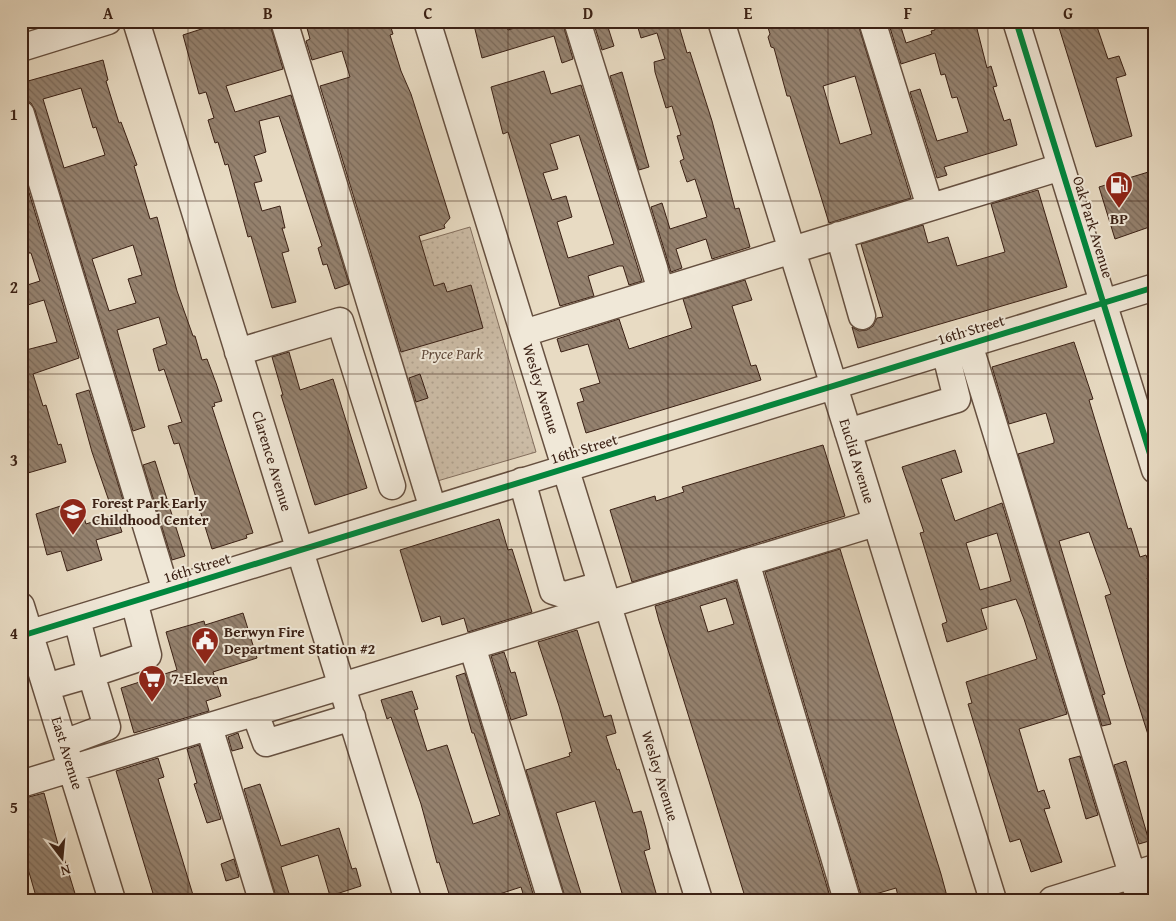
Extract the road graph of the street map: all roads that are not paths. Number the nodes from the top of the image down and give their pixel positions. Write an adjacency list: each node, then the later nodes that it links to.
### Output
1 (108, 21): 9 (street)
2 (136, 21): 23 (street, Clarence Avenue)
3 (284, 21): 18 (street)
4 (427, 21): 21 (street, Wesley Avenue)
5 (577, 21): 16 (street)
6 (721, 21): 14 (street, Euclid Avenue)
7 (872, 21): 12 (street)
8 (1016, 21): 11 (street, Oak Park Avenue)
9 (21, 48)
10 (21, 114): 34 (street)
11 (1061, 167): 12 (street); 17 (street, Oak Park Avenue)
12 (930, 207): 13 (street)
13 (839, 235): 14 (street); 19 (street)
14 (792, 250): 16 (street); 24 (street, Euclid Avenue)
15 (1155, 287): 17 (street, 16th Street)
16 (661, 290): 21 (street)
17 (1103, 303): 22 (street, 16th Street); 27 (street, Oak Park Avenue)
18 (372, 310): 20 (street); 30 (street)
19 (862, 316)
20 (340, 321): 23 (street); 29 (street)
21 (524, 333): 26 (street, Wesley Avenue)
22 (957, 348): 24 (street, 16th Street); 25 (street); 50 (street)
23 (238, 352): 32 (street, Clarence Avenue)
24 (834, 386): 25 (street, Euclid Avenue); 26 (street, 16th Street)
25 (848, 432): 31 (street, Euclid Avenue)
26 (565, 468): 28 (street, 16th Street); 35 (street, Wesley Avenue)
27 (1155, 470)
28 (522, 481): 30 (street, 16th Street); 35 (street)
29 (392, 486)
30 (433, 509): 32 (street, 16th Street)
31 (875, 523): 33 (street); 57 (street, Euclid Avenue)
32 (300, 550): 34 (street, 16th Street); 42 (street, Clarence Avenue)
33 (746, 562): 35 (street); 56 (street)
34 (166, 591): 36 (street, 16th Street)
35 (604, 595): 40 (street); 55 (street, Wesley Avenue)
36 (134, 601): 38 (street, 16th Street); 41 (street)
37 (21, 606): 39 (street, East Avenue)
38 (76, 619): 39 (street, 16th Street); 41 (street)
39 (26, 634): 43 (street, East Avenue)
40 (472, 646): 42 (street); 54 (street)
41 (91, 674): 43 (street); 47 (street)
42 (342, 686): 44 (street); 45 (street, Clarence Avenue)
43 (46, 687): 47 (street, East Avenue)
44 (255, 713): 45 (street); 46 (street)
45 (352, 717): 53 (street, Clarence Avenue)
46 (209, 727): 48 (street); 52 (street)
47 (64, 743): 48 (street, East Avenue)
48 (72, 769): 49 (street); 51 (street, East Avenue)
49 (21, 784)
50 (1143, 872): 58 (street); 59 (street)
51 (112, 900)
52 (262, 900)
53 (408, 900)
54 (551, 900)
55 (699, 900)
56 (847, 900)
57 (993, 900)
58 (1052, 900)
59 (1140, 900)

